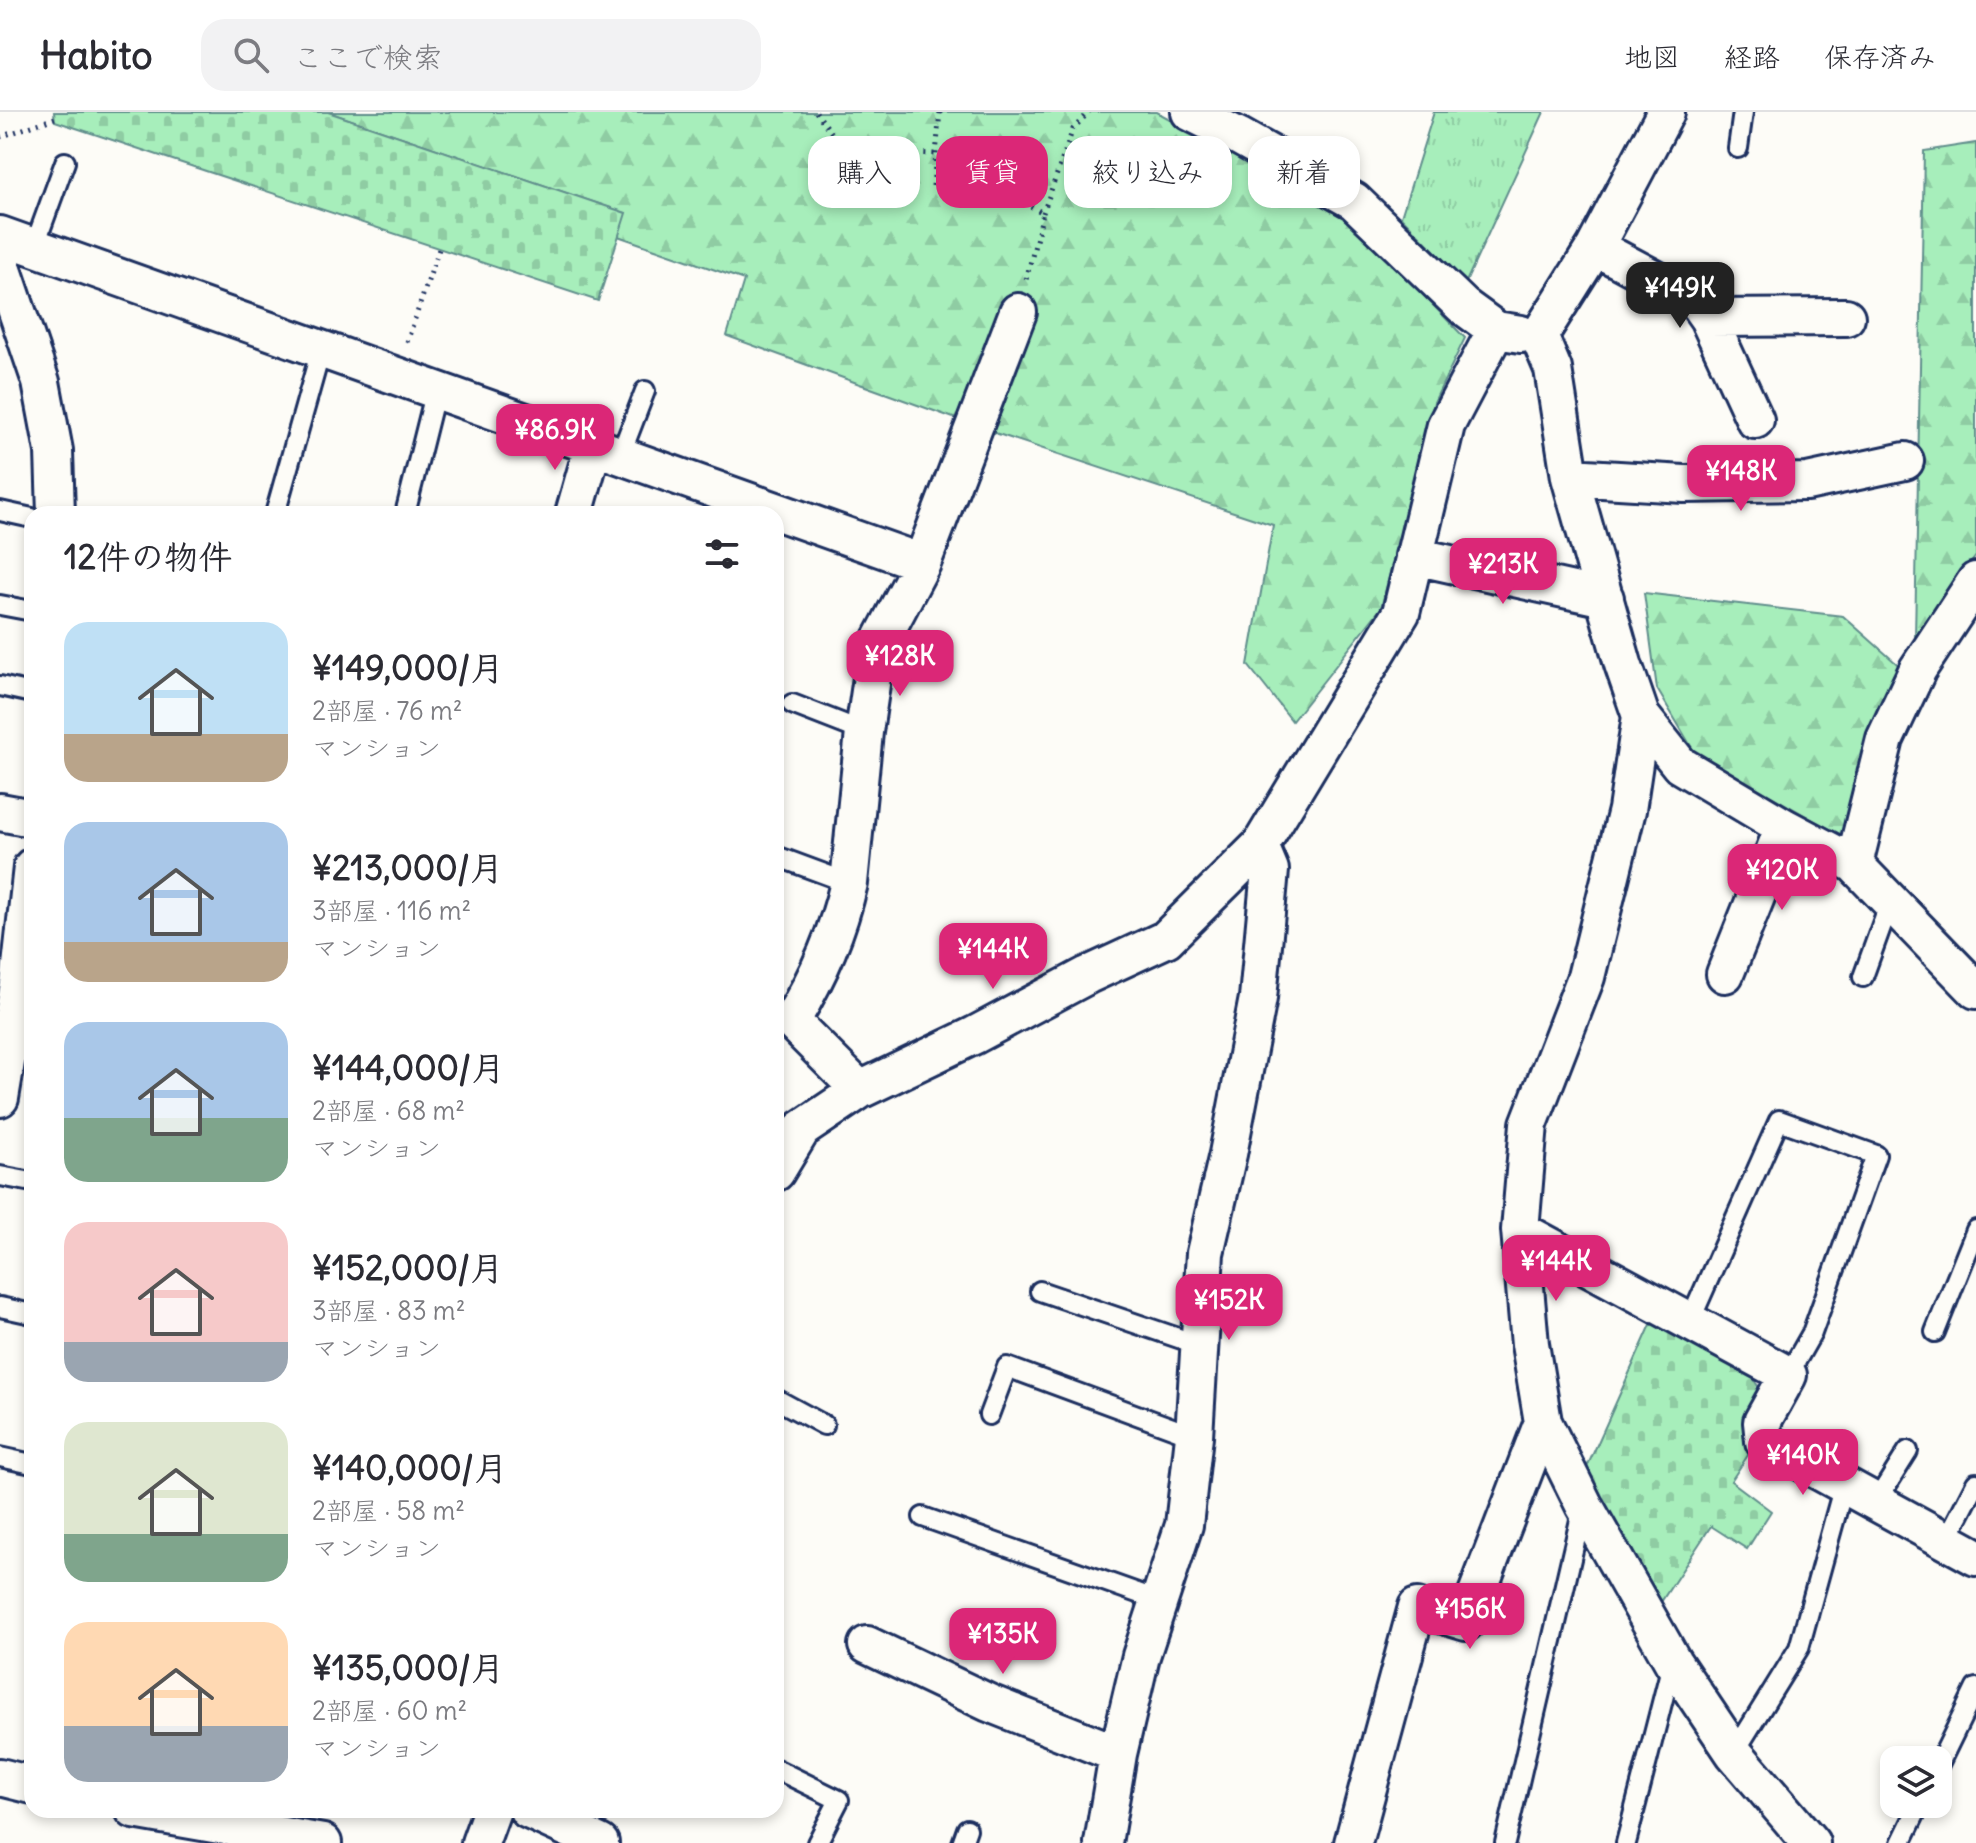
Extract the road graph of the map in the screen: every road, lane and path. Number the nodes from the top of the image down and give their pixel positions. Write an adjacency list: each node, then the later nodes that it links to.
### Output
1 (816, 112): 12 (path)
2 (940, 112): 9 (path)
3 (1089, 112): 16 (path)
4 (1190, 112): 8 (street)
5 (1666, 112): 19 (street)
6 (1743, 112): 11 (lane)
7 (55, 118): 10 (path)
8 (1232, 124): 25 (street)
9 (938, 136)
10 (0, 137)
11 (1738, 148)
12 (936, 154): 14 (path)
13 (65, 162): 18 (lane)
14 (933, 186)
15 (1034, 208): 16 (path)
16 (1043, 213): 22 (path)
17 (0, 235): 18 (street)
18 (34, 247): 27 (street)
19 (1595, 247): 24 (street); 26 (street)
20 (439, 249): 28 (path)
21 (0, 261): 35 (street)
22 (1018, 312): 44 (street)
23 (1846, 317): 24 (street)
24 (1708, 318): 31 (street)
25 (1496, 330): 26 (street); 43 (street)
26 (1539, 336): 34 (street)
27 (321, 350): 28 (street); 36 (lane)
28 (395, 376): 29 (street)
29 (436, 390): 32 (street); 37 (lane)
30 (645, 391): 32 (lane)
31 (1755, 420)
32 (606, 451): 38 (street); 39 (street)
33 (1905, 461): 34 (street)
34 (1570, 477): 46 (street)
35 (56, 506)
36 (277, 506)
37 (407, 506)
38 (578, 506)
39 (761, 506)
40 (0, 511): 42 (lane)
41 (784, 514): 44 (street)
42 (24, 516)
43 (1414, 556): 46 (street); 57 (street)
44 (922, 563): 53 (street)
45 (1976, 581): 59 (street)
46 (1605, 598): 52 (street)
47 (0, 605): 48 (lane)
48 (24, 610)
49 (0, 686): 50 (lane)
50 (24, 691)
51 (792, 704): 53 (lane)
52 (1641, 716): 56 (street); 72 (street)
53 (864, 732): 60 (street)
54 (0, 812): 55 (street)
55 (24, 816)
56 (1784, 827): 59 (street); 62 (street)
57 (1260, 846): 67 (street); 79 (street)
58 (784, 859): 60 (lane)
59 (1854, 864): 61 (street)
60 (849, 883): 66 (street)
61 (1890, 902): 63 (lane); 64 (street)
62 (1725, 974)
63 (1863, 977)
64 (1976, 990)
65 (24, 996): 68 (street)
66 (784, 1018): 67 (street)
67 (860, 1090): 69 (street)
68 (0, 1098)
69 (784, 1159)
70 (0, 1176): 71 (lane)
71 (24, 1180)
72 (1520, 1230): 77 (street); 83 (street)
73 (1976, 1230): 78 (lane)
74 (1040, 1291): 79 (lane)
75 (0, 1307): 76 (lane)
76 (24, 1312)
77 (1690, 1321): 80 (street); 80 (lane)
78 (1935, 1332)
79 (1199, 1345): 85 (street)
80 (1788, 1375): 90 (street)
81 (784, 1403): 84 (lane)
82 (989, 1415): 85 (lane)
83 (1543, 1422): 92 (street); 114 (street)
84 (824, 1425)
85 (1194, 1436): 95 (street)
86 (1908, 1451): 91 (lane)
87 (0, 1457): 88 (lane)
88 (24, 1462)
89 (1976, 1483): 94 (lane)
90 (1844, 1485): 91 (street); 100 (lane)
91 (1876, 1502): 94 (street)
92 (1584, 1505): 97 (street); 115 (lane)
93 (923, 1517): 95 (lane)
94 (1961, 1549)
95 (1160, 1601): 101 (street)
96 (867, 1645): 101 (street)
97 (1673, 1662): 100 (street); 116 (lane)
98 (1976, 1688): 99 (lane)
99 (1948, 1746)
100 (1734, 1753): 117 (street)
101 (1118, 1754): 113 (street)
102 (784, 1773): 112 (lane)
103 (0, 1777): 104 (street)
104 (24, 1783)
105 (178, 1818): 109 (street)
106 (489, 1818): 110 (street)
107 (545, 1818): 111 (street)
108 (1913, 1818): 118 (lane)
109 (310, 1842)
110 (480, 1843)
111 (600, 1843)
112 (817, 1843)
113 (1103, 1843)
114 (1353, 1843)
115 (1505, 1843)
116 (1626, 1843)
117 (1811, 1843)
118 (1901, 1843)

